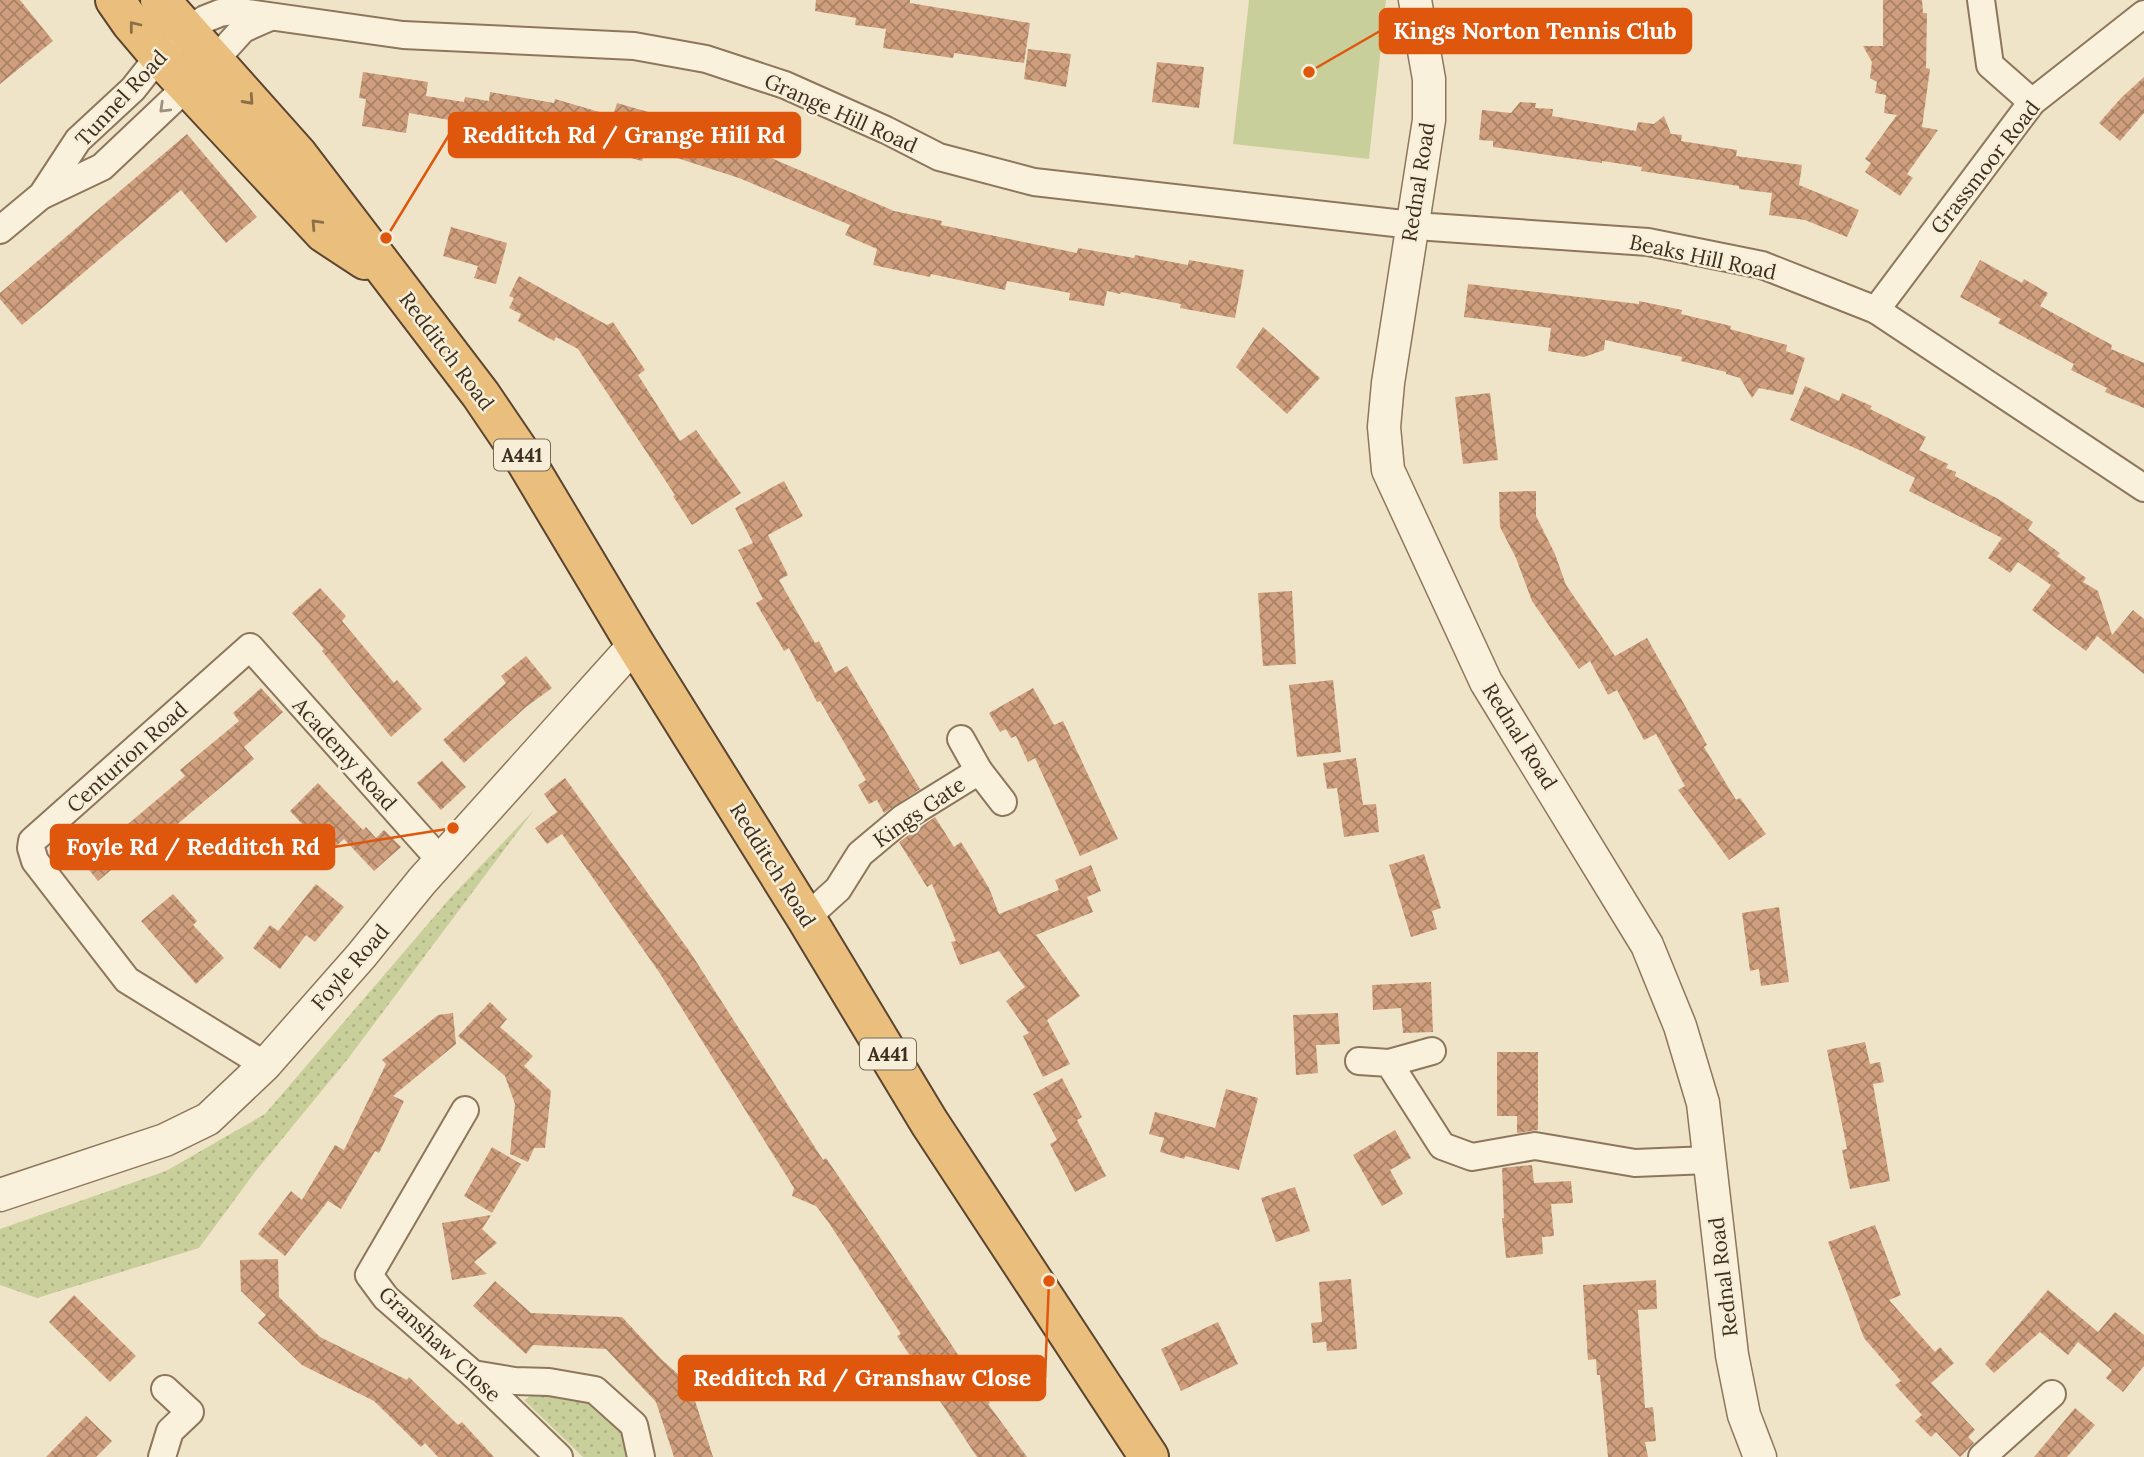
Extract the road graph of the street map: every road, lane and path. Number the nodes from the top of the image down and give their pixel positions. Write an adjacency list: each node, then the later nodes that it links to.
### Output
1 (115, 0): 8 (highway, Redditch Road / A441, one-way to 1)
2 (160, 0): 7 (highway, Redditch Road / A441)
3 (1415, 0): 13 (street, Rednal Road)
4 (1981, 0): 11 (street)
5 (2144, 14): 11 (street, Grassmoor Road)
6 (270, 17): 7 (street, Grange Hill Road); 9 (street); 13 (street, Grange Hill Road)
7 (188, 30): 8 (street, Tunnel Road); 9 (highway, Redditch Road / A441)
8 (159, 56): 10 (highway, Redditch Road / A441); 12 (street, Tunnel Road)
9 (214, 61): 10 (street); 15 (highway, Redditch Road / A441, one-way to 15)
10 (187, 87): 12 (street, one-way to 12); 15 (highway, Redditch Road / A441, one-way to 10)
11 (2032, 102): 16 (street, Grassmoor Road)
12 (42, 195): 14 (street, Tunnel Road)
13 (1411, 223): 16 (street, Beaks Hill Road); 30 (street, Rednal Road)
14 (0, 230)
15 (391, 277): 18 (highway, Redditch Road / A441)
16 (1876, 310): 17 (street, Beaks Hill Road)
17 (2144, 488)
18 (635, 644): 23 (street, Foyle Road); 24 (highway, Redditch Road / A441)
19 (250, 647): 23 (street, Academy Road); 28 (street, Centurion Road)
20 (961, 739): 21 (street, Kings Gate)
21 (979, 771): 22 (street, Kings Gate); 24 (street, Kings Gate)
22 (1003, 802)
23 (440, 861): 28 (street, Foyle Road)
24 (806, 918): 38 (highway, Redditch Road / A441)
25 (1432, 1051): 27 (street)
26 (1359, 1061): 27 (street)
27 (1390, 1063): 30 (street)
28 (265, 1065): 31 (street, Foyle Road)
29 (465, 1111): 32 (street, Granshaw Close)
30 (1709, 1160): 39 (street, Rednal Road)
31 (0, 1195)
32 (473, 1374): 36 (street, Granshaw Close); 37 (street)
33 (165, 1389): 35 (street)
34 (2052, 1394): 40 (street)
35 (162, 1457)
36 (559, 1457)
37 (641, 1457)
38 (1149, 1457)
39 (1760, 1457)
40 (1982, 1457)

